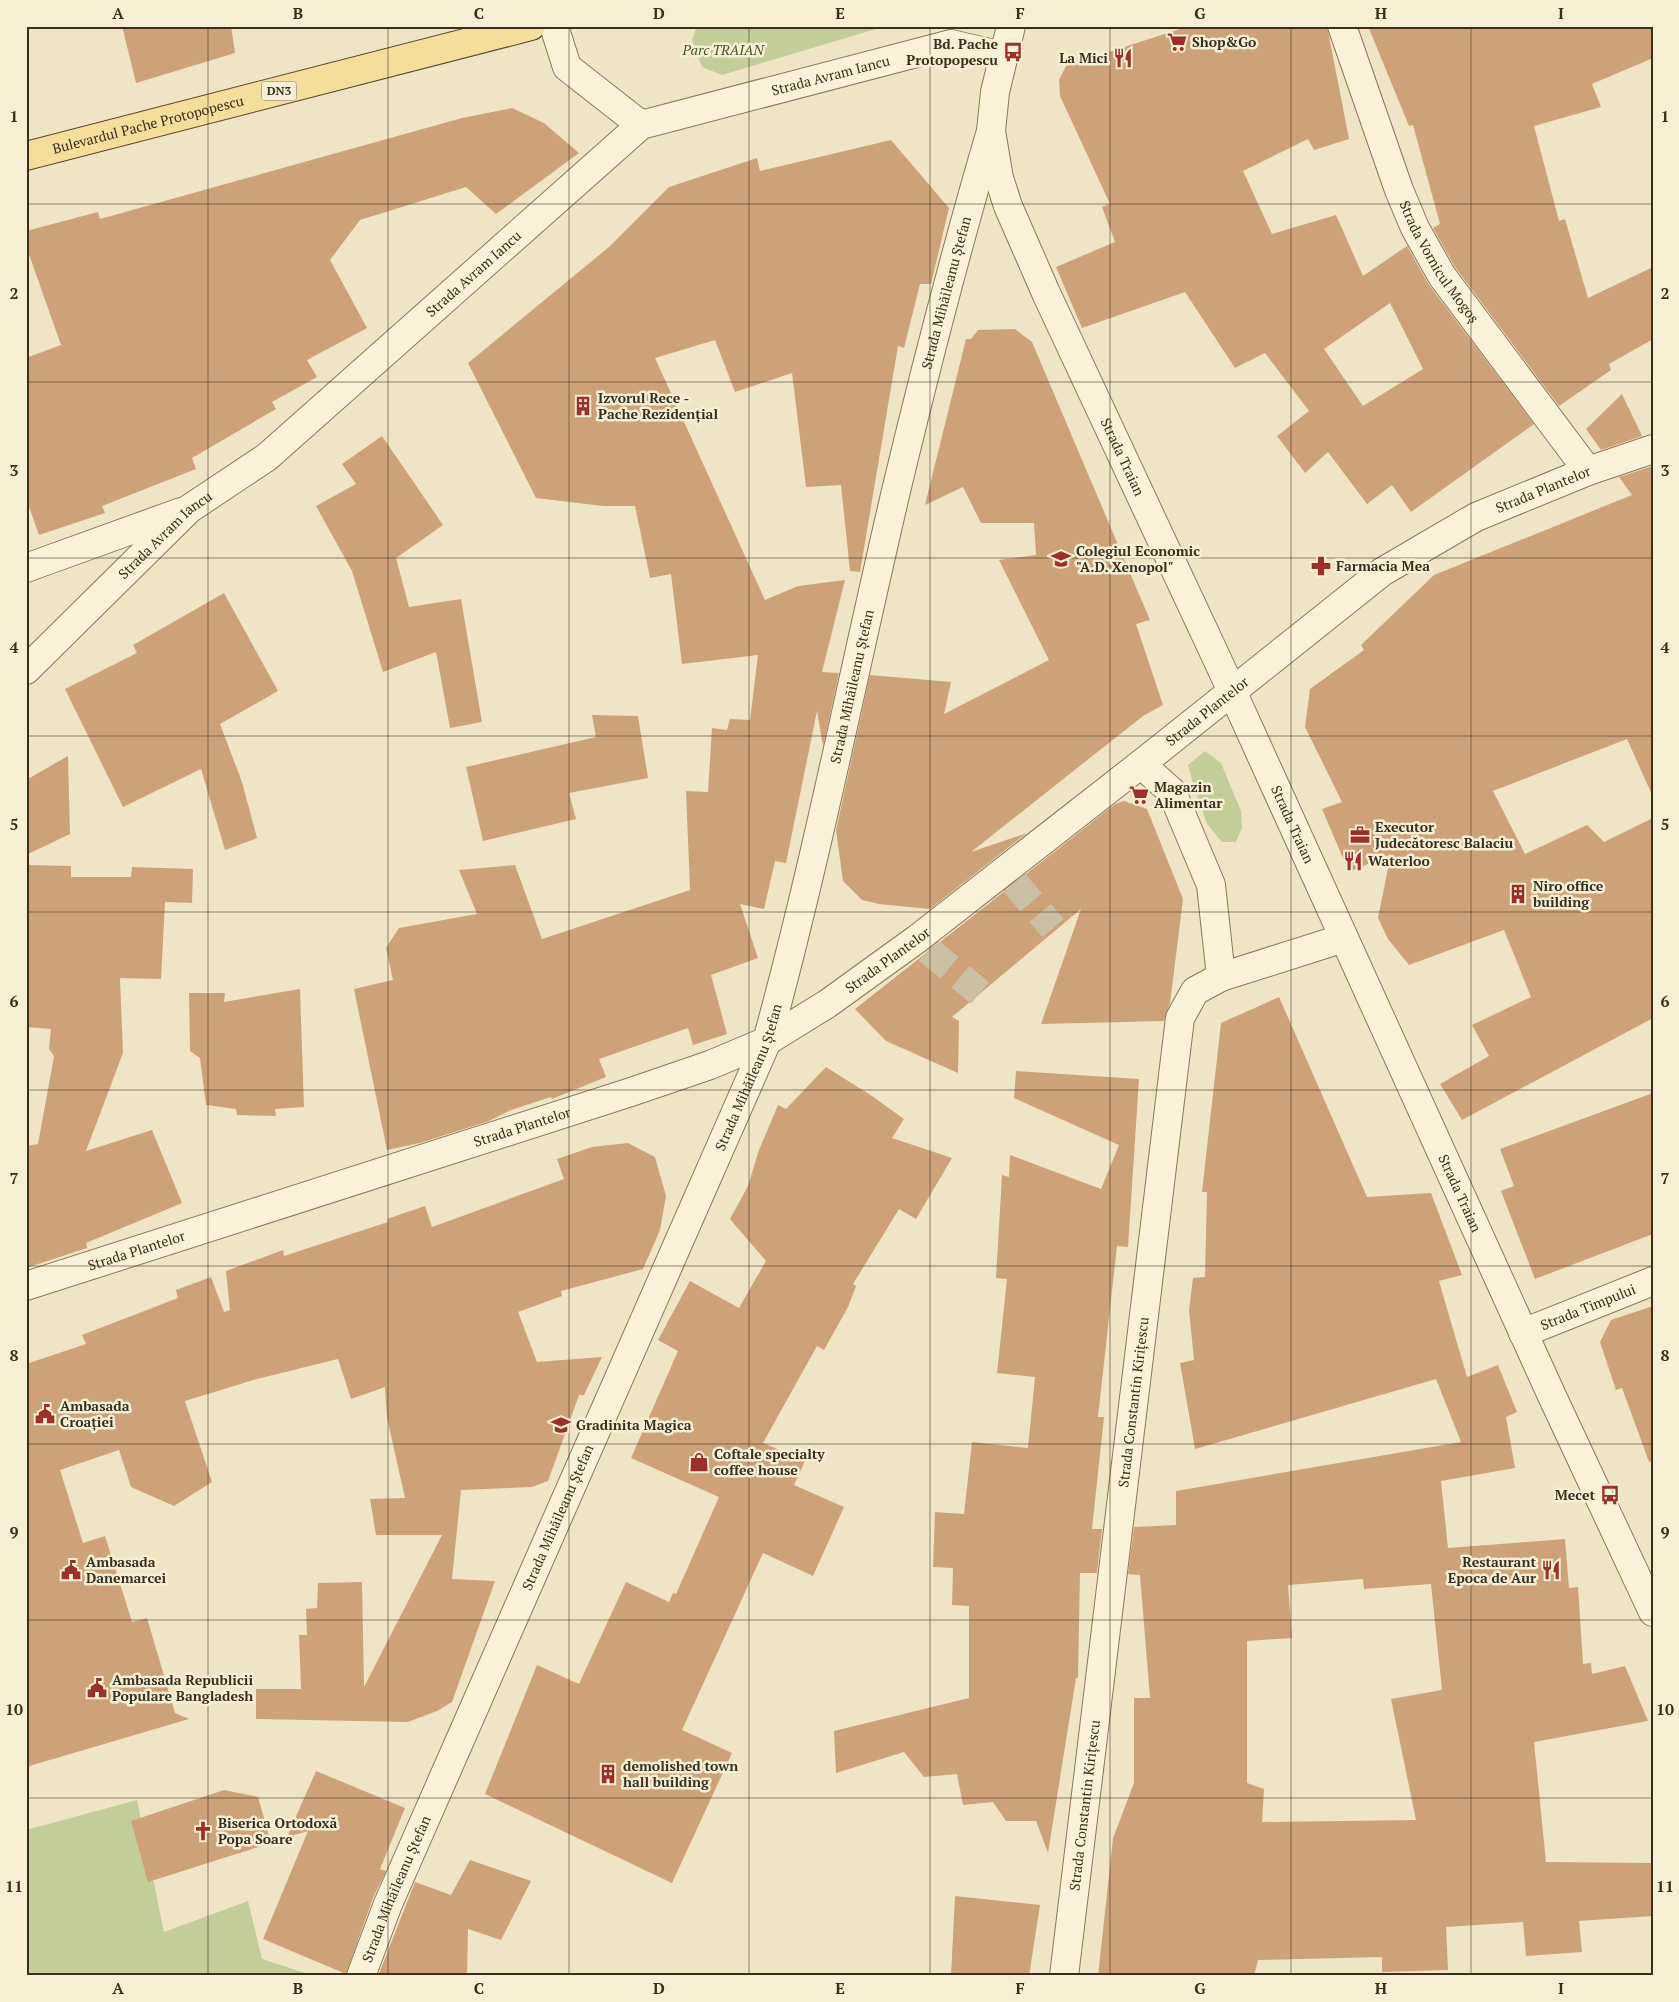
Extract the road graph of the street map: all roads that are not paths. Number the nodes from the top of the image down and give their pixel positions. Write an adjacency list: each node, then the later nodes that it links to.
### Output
1 (531, 26): 8 (main road, Bulevardul Pache Protopopescu / DN3)
2 (554, 26): 6 (street)
3 (1011, 26): 5 (street, Strada Traian)
4 (1342, 26): 10 (street, Strada Vornicul Mogoș)
5 (1003, 56): 6 (street, Strada Avram Iancu); 7 (street, Strada Traian)
6 (641, 126): 11 (street, Strada Avram Iancu)
7 (991, 131): 14 (street, Strada Traian); 18 (street, Strada Mihăileanu Ștefan)
8 (26, 156)
9 (1653, 448): 10 (street, Strada Plantelor)
10 (1588, 471): 14 (street, Strada Plantelor)
11 (189, 509): 12 (street); 13 (street, Strada Avram Iancu)
12 (26, 568)
13 (26, 670)
14 (1232, 691): 15 (street, Strada Plantelor); 16 (street, Strada Traian)
15 (1141, 764): 17 (street); 18 (street, Strada Plantelor)
16 (1344, 938): 17 (street, Strada Constantin Kirițescu); 21 (street, Strada Traian)
17 (1221, 977): 24 (street, Strada Constantin Kirițescu)
18 (767, 1041): 20 (street, Strada Plantelor); 23 (street, Strada Mihăileanu Ștefan)
19 (1653, 1281): 21 (street, Strada Timpului)
20 (26, 1286)
21 (1523, 1333): 22 (street, Strada Traian)
22 (1653, 1612)
23 (361, 1976)
24 (1064, 1976)

